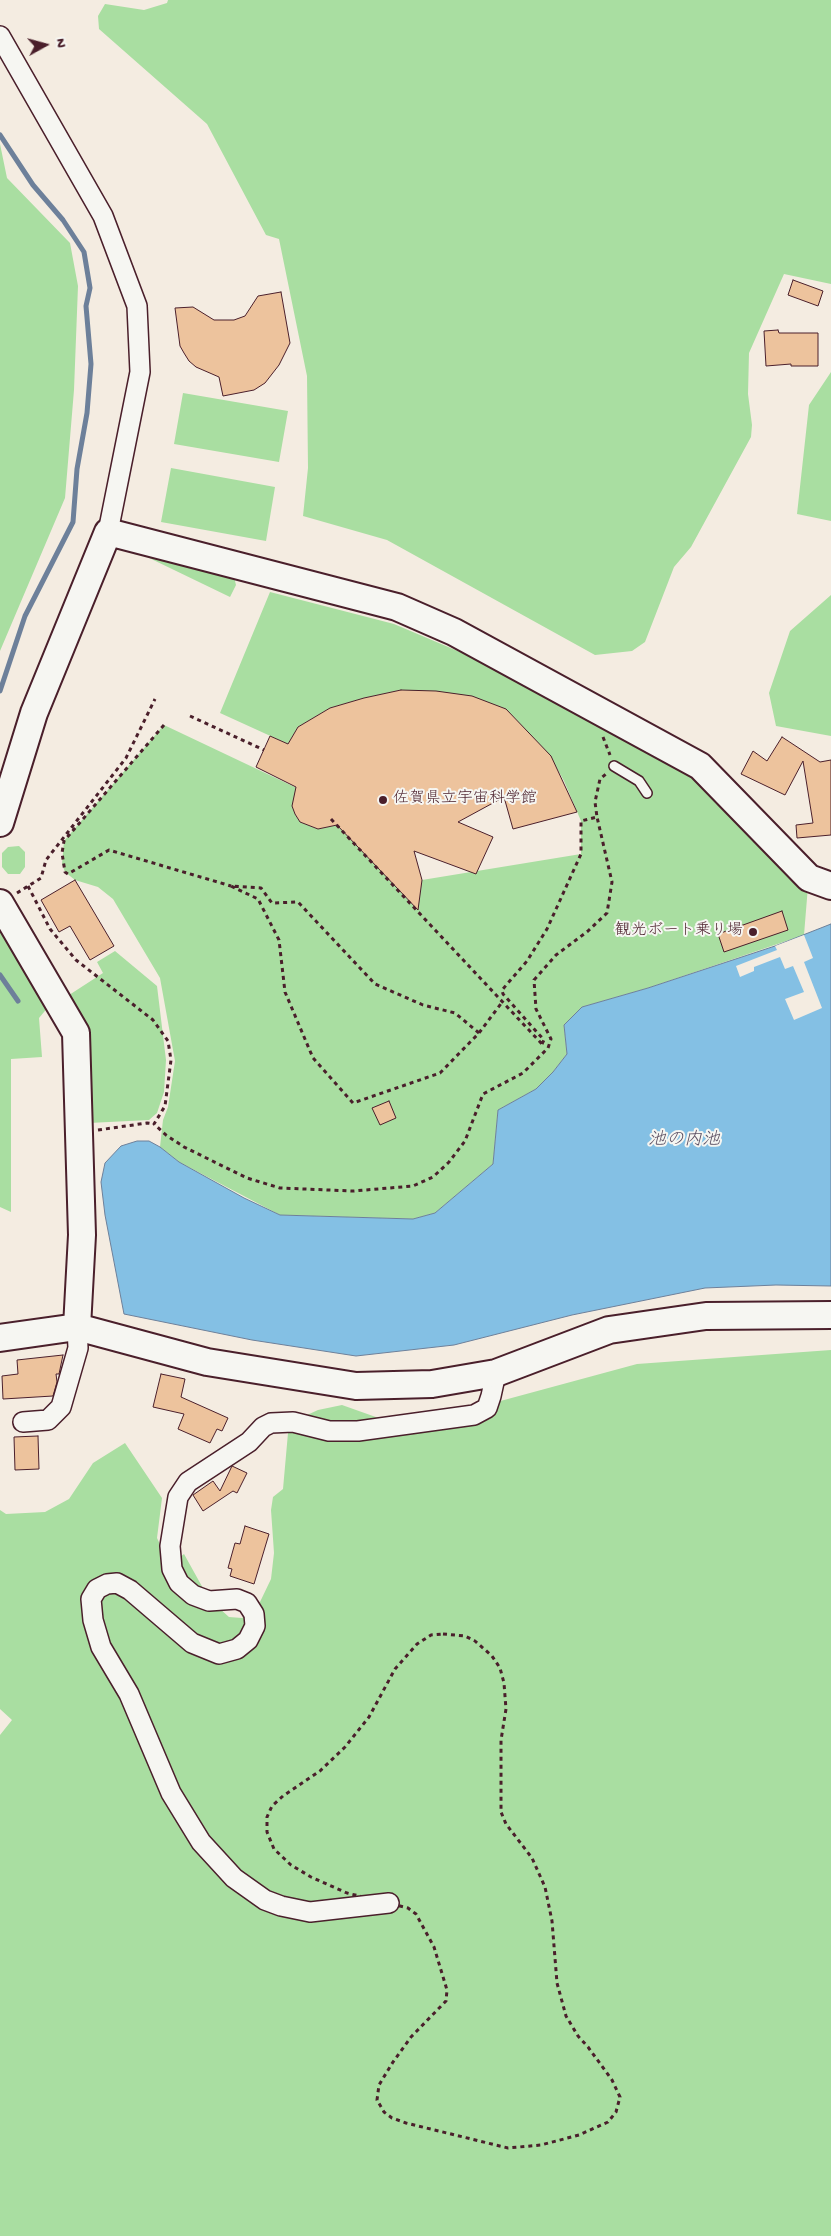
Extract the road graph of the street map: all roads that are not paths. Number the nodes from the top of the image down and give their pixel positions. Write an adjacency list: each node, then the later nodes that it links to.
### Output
1 (0, 36): 2 (street)
2 (108, 532): 5 (street); 6 (street)
3 (614, 766): 4 (lane)
4 (647, 793)
5 (0, 823)
6 (831, 886)
7 (7, 898): 9 (street)
8 (831, 1315): 11 (street)
9 (77, 1327): 10 (street); 11 (street); 12 (street)
10 (0, 1338)
11 (496, 1372): 13 (street)
12 (23, 1422)
13 (389, 1903)

